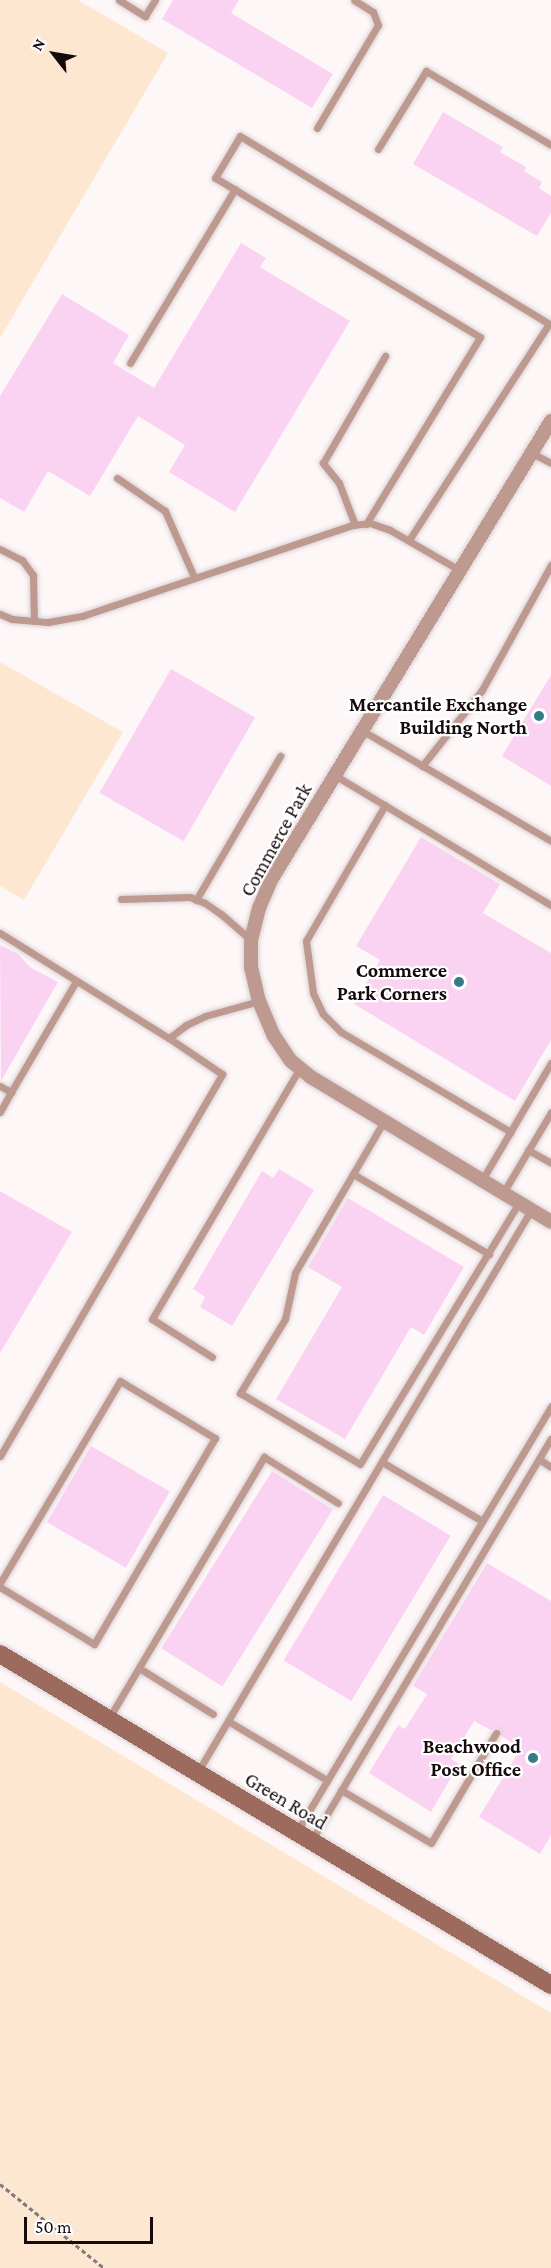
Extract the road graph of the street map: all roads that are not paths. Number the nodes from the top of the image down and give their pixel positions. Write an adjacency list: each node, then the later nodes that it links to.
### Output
1 (118, 0): 2 (lane)
2 (155, 0)
3 (354, 0): 4 (lane)
4 (317, 128)
5 (551, 145): 6 (lane)
6 (378, 149)
7 (235, 189): 8 (lane); 10 (lane); 15 (lane)
8 (550, 325): 17 (lane)
9 (386, 356): 16 (lane)
10 (130, 363)
11 (551, 421): 12 (street, Commerce Park)
12 (532, 453): 13 (lane); 20 (street, Commerce Park)
13 (551, 463)
14 (117, 478): 21 (lane)
15 (366, 524): 16 (lane); 17 (lane)
16 (355, 525): 21 (lane)
17 (409, 540): 20 (lane)
18 (0, 549): 23 (lane)
19 (551, 565): 26 (lane)
20 (461, 571): 24 (street, Commerce Park)
21 (194, 577): 23 (lane)
22 (0, 614): 23 (lane)
23 (34, 621)
24 (363, 732): 26 (lane); 27 (street, Commerce Park)
25 (280, 756): 31 (lane)
26 (422, 766): 29 (lane)
27 (336, 776): 28 (lane); 34 (street, Commerce Park)
28 (385, 806): 32 (lane); 45 (lane)
29 (551, 841)
30 (121, 899): 31 (lane)
31 (196, 900): 34 (lane)
32 (551, 905)
33 (0, 933): 35 (lane)
34 (251, 940): 36 (street, Commerce Park)
35 (76, 981): 37 (lane); 41 (lane)
36 (259, 1001): 37 (lane); 39 (street, Commerce Park)
37 (169, 1038): 57 (lane)
38 (551, 1063): 45 (lane)
39 (300, 1068): 44 (street, Commerce Park); 54 (lane)
40 (0, 1086): 41 (lane)
41 (11, 1092): 42 (lane)
42 (0, 1112)
43 (551, 1112): 46 (lane)
44 (384, 1121): 48 (lane); 49 (street, Commerce Park)
45 (511, 1132): 49 (lane)
46 (528, 1150): 47 (lane); 50 (lane)
47 (551, 1164)
48 (353, 1174): 53 (lane); 53 (lane)
49 (482, 1180): 50 (street, Commerce Park)
50 (502, 1193): 51 (street, Commerce Park)
51 (525, 1206): 52 (street, Commerce Park); 53 (lane); 59 (lane)
52 (551, 1222)
53 (489, 1254)
54 (213, 1357)
55 (551, 1406): 62 (lane)
56 (551, 1439): 58 (lane)
57 (0, 1456)
58 (539, 1459): 60 (lane); 72 (lane)
59 (382, 1462): 62 (lane); 68 (lane)
60 (551, 1467)
61 (338, 1503): 65 (lane)
62 (482, 1521): 71 (lane)
63 (0, 1585): 63 (lane)
64 (0, 1654): 67 (main road, Green Road)
65 (139, 1668): 66 (lane); 67 (lane)
66 (213, 1714)
67 (108, 1720): 70 (main road, Green Road)
68 (228, 1721): 70 (lane); 71 (lane)
69 (496, 1733): 72 (lane)
70 (197, 1774): 73 (main road, Green Road)
71 (327, 1780): 73 (lane)
72 (341, 1790): 73 (lane)
73 (303, 1837): 74 (main road, Green Road)
74 (551, 1985)

